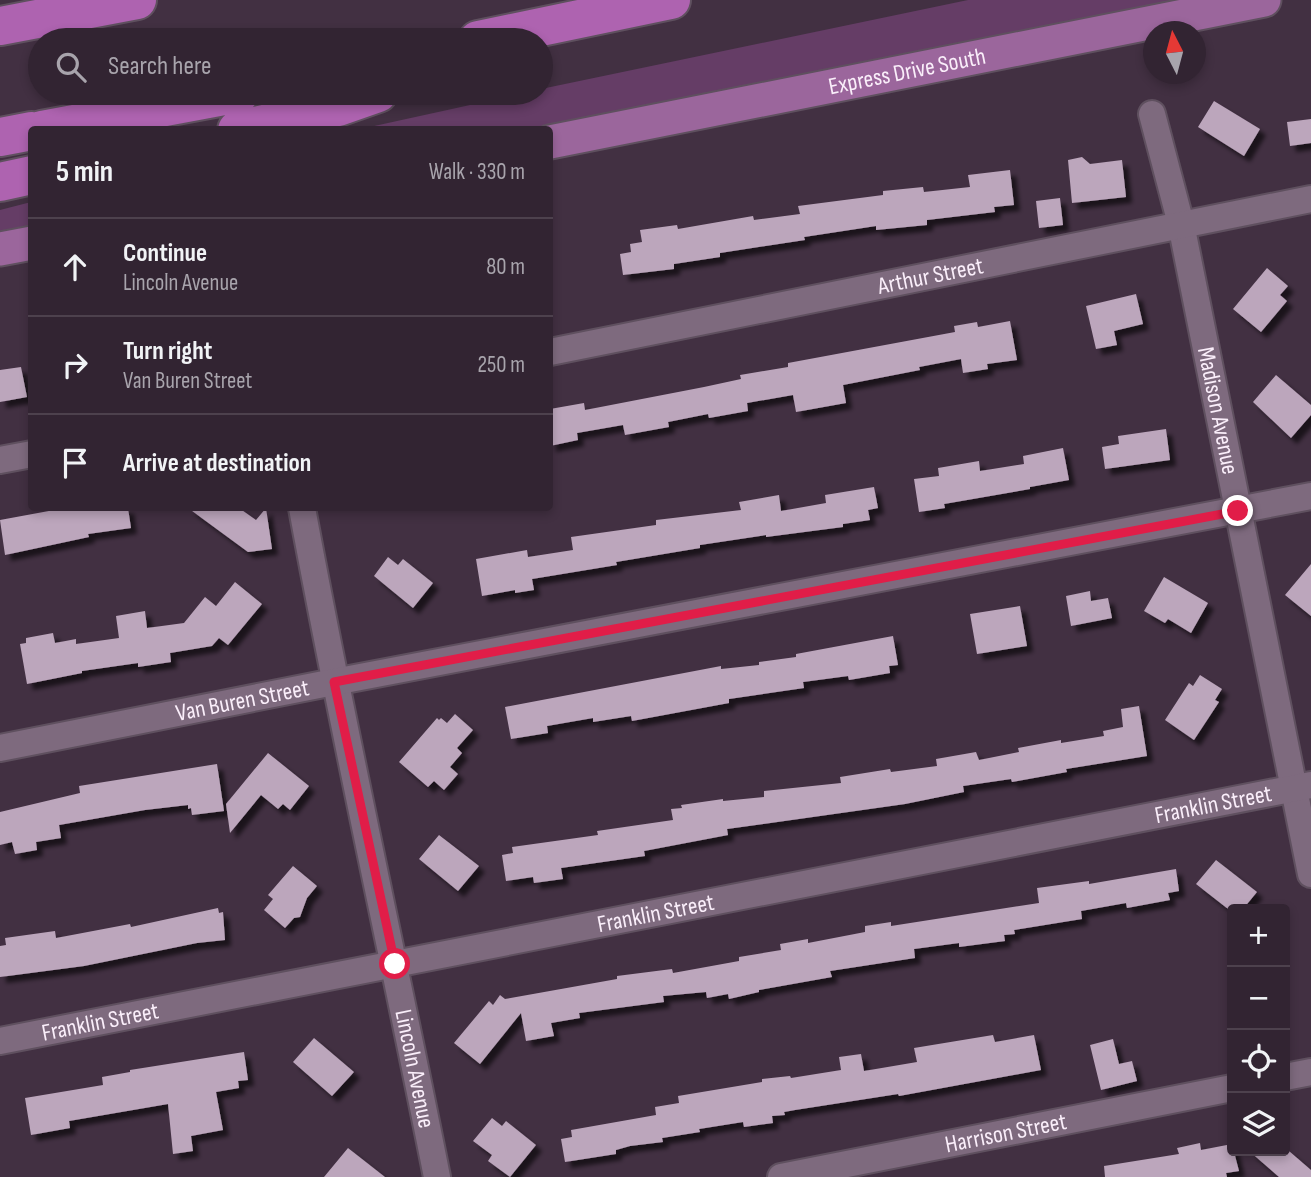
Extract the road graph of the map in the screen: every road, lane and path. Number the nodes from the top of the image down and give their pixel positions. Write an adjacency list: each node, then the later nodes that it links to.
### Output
1 (137, 0): 5 (highway)
2 (671, 0): 4 (highway)
3 (1264, 0): 15 (main road, Express Drive South)
4 (586, 16): 6 (highway); 7 (highway)
5 (0, 26)
6 (532, 28)
7 (553, 28)
8 (176, 105): 11 (highway)
9 (344, 105): 12 (highway)
10 (1152, 114): 19 (street, Madison Avenue)
11 (63, 126)
12 (255, 126)
13 (28, 132): 14 (highway)
14 (0, 137)
15 (553, 141)
16 (28, 176): 17 (highway)
17 (0, 181)
18 (1311, 199): 19 (street, Arthur Street)
19 (1181, 224): 22 (street, Arthur Street); 27 (street, Madison Avenue)
20 (28, 244): 21 (main road)
21 (0, 249)
22 (553, 351)
23 (28, 455): 24 (street)
24 (0, 460)
25 (1311, 496): 27 (street, Van Buren Street)
26 (303, 511): 28 (street, Lincoln Avenue)
27 (1238, 511): 28 (street, Van Buren Street); 30 (street, Madison Avenue)
28 (334, 682): 29 (street, Van Buren Street); 32 (street, Lincoln Avenue)
29 (0, 748)
30 (1302, 786): 31 (street, Madison Avenue); 32 (street, Franklin Street)
31 (1311, 874)
32 (395, 964): 33 (street, Franklin Street); 37 (street, Lincoln Avenue)
33 (0, 1041)
34 (1311, 1072): 35 (street)
35 (1290, 1076)
36 (1227, 1089): 38 (street, Harrison Street)
37 (436, 1177)
38 (781, 1177)

